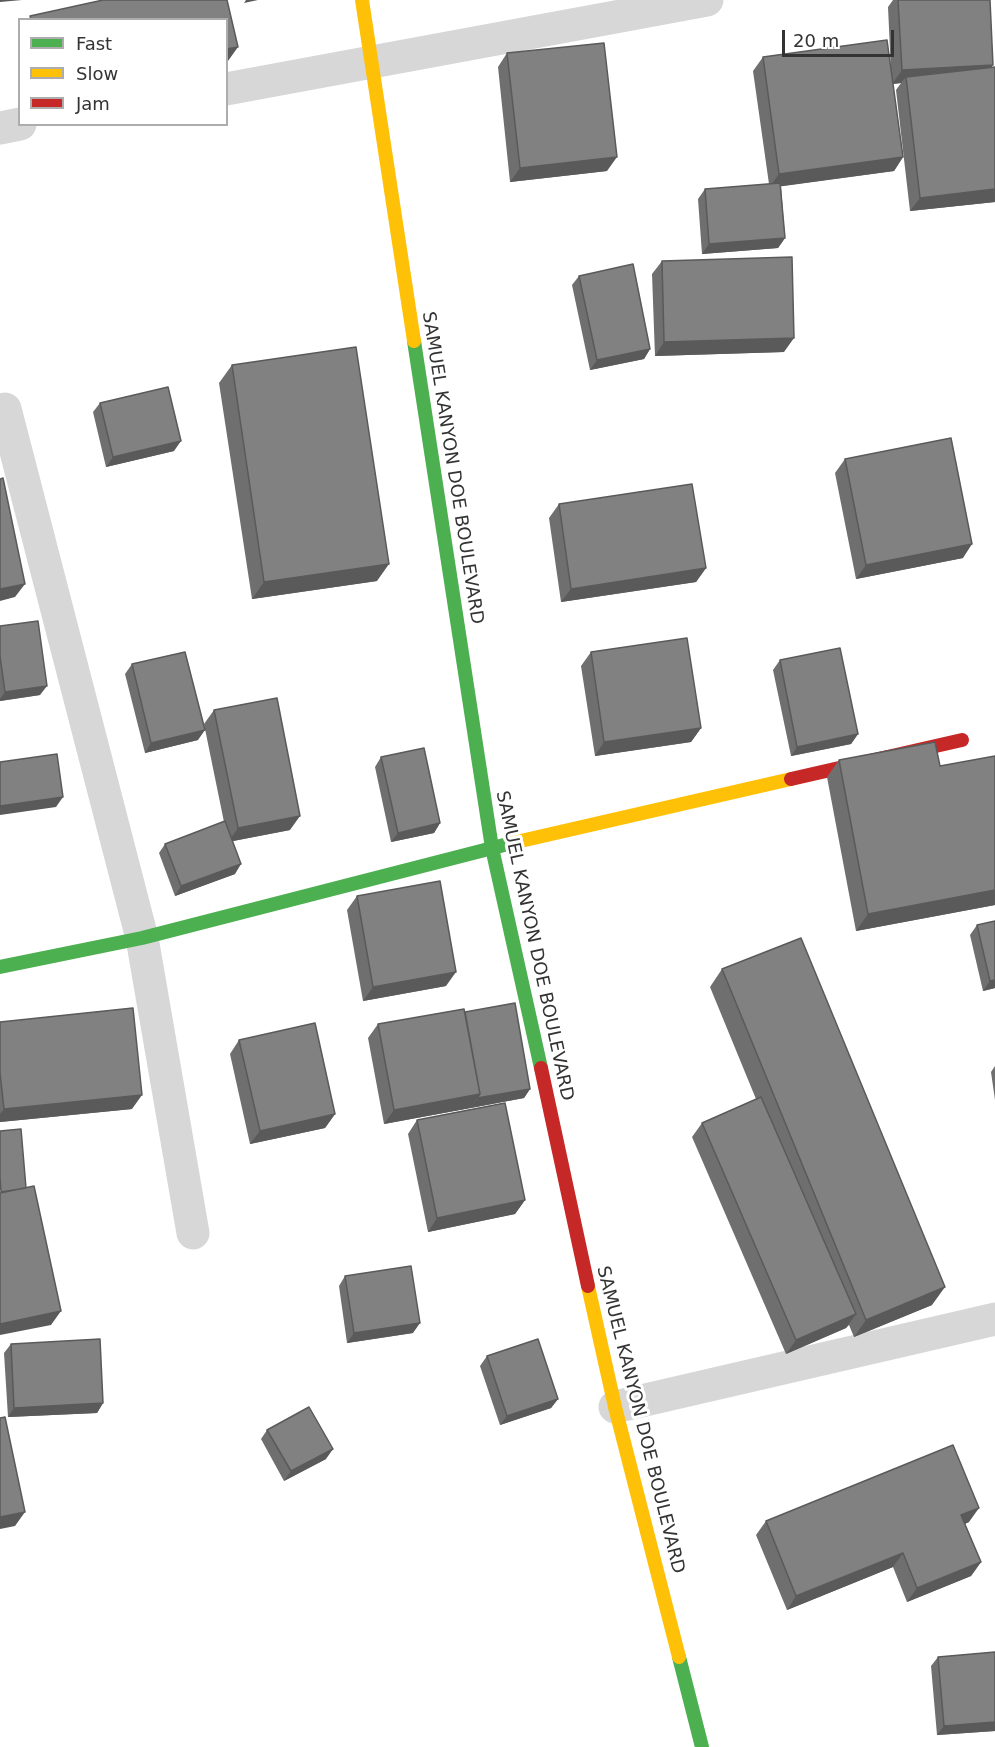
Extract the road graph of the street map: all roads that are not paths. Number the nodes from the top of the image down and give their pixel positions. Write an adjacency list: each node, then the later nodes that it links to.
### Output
1 (362, 0): 3 (street, SAMUEL KANYON DOE BOULEVARD)
2 (707, 0): 3 (street)
3 (372, 64): 4 (street); 9 (street, SAMUEL KANYON DOE BOULEVARD)
4 (228, 89)
5 (18, 124): 6 (street)
6 (0, 128)
7 (5, 409): 10 (street)
8 (962, 740): 9 (street)
9 (492, 848): 10 (street); 14 (street, SAMUEL KANYON DOE BOULEVARD)
10 (142, 938): 11 (street); 12 (street)
11 (0, 967)
12 (193, 1233)
13 (995, 1319): 14 (street)
14 (615, 1407): 15 (street, SAMUEL KANYON DOE BOULEVARD)
15 (702, 1747)

